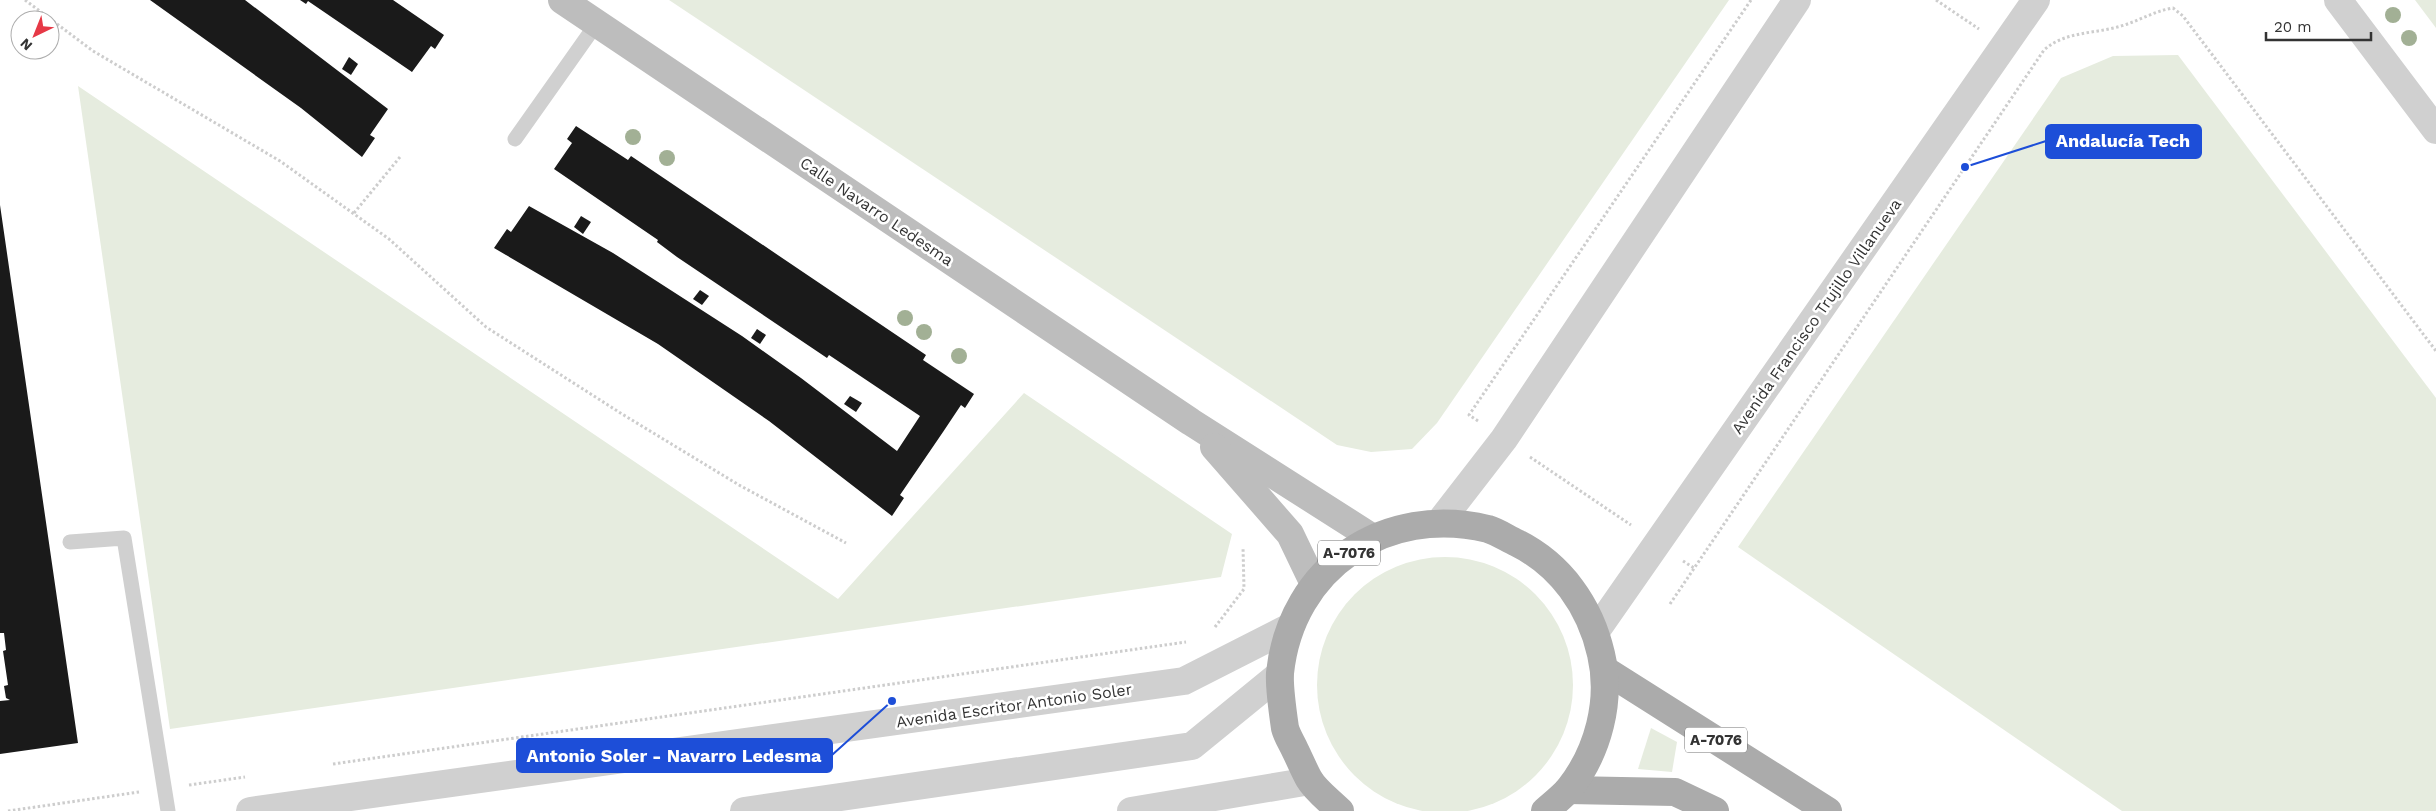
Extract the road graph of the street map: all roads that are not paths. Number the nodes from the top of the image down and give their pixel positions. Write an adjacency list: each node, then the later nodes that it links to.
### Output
1 (562, 0): 5 (main road, Calle Navarro Ledesma / A-7076)
2 (1797, 0): 9 (street)
3 (2036, 0): 14 (street, Avenida Francisco Trujillo Villanueva)
4 (2338, 0): 6 (street)
5 (597, 23): 7 (lane); 8 (main road, Calle Navarro Ledesma / A-7076)
6 (2436, 130)
7 (515, 139)
8 (1191, 422): 10 (main road, Calle Navarro Ledesma / A-7076); 12 (main road, Calle Navarro Ledesma / A-7076)
9 (1439, 523): 10 (main road, A-7076); 14 (main road, A-7076)
10 (1373, 538): 12 (main road, A-7076)
11 (70, 542): 19 (lane)
12 (1314, 584): 13 (main road, A-7076)
13 (1290, 627): 16 (main road, A-7076); 20 (street, Avenida Escritor Antonio Soler)
14 (1596, 632): 15 (main road, A-7076)
15 (1605, 670): 18 (main road, A-7076); 26 (main road, A-7076)
16 (1280, 674): 17 (main road, A-7076); 21 (street)
17 (1310, 781): 22 (street); 23 (main road, A-7076)
18 (1568, 790): 24 (main road, A-7076); 25 (main road)
19 (168, 811)
20 (250, 811)
21 (744, 811)
22 (1131, 811)
23 (1340, 811)
24 (1545, 811)
25 (1715, 811)
26 (1828, 811)

